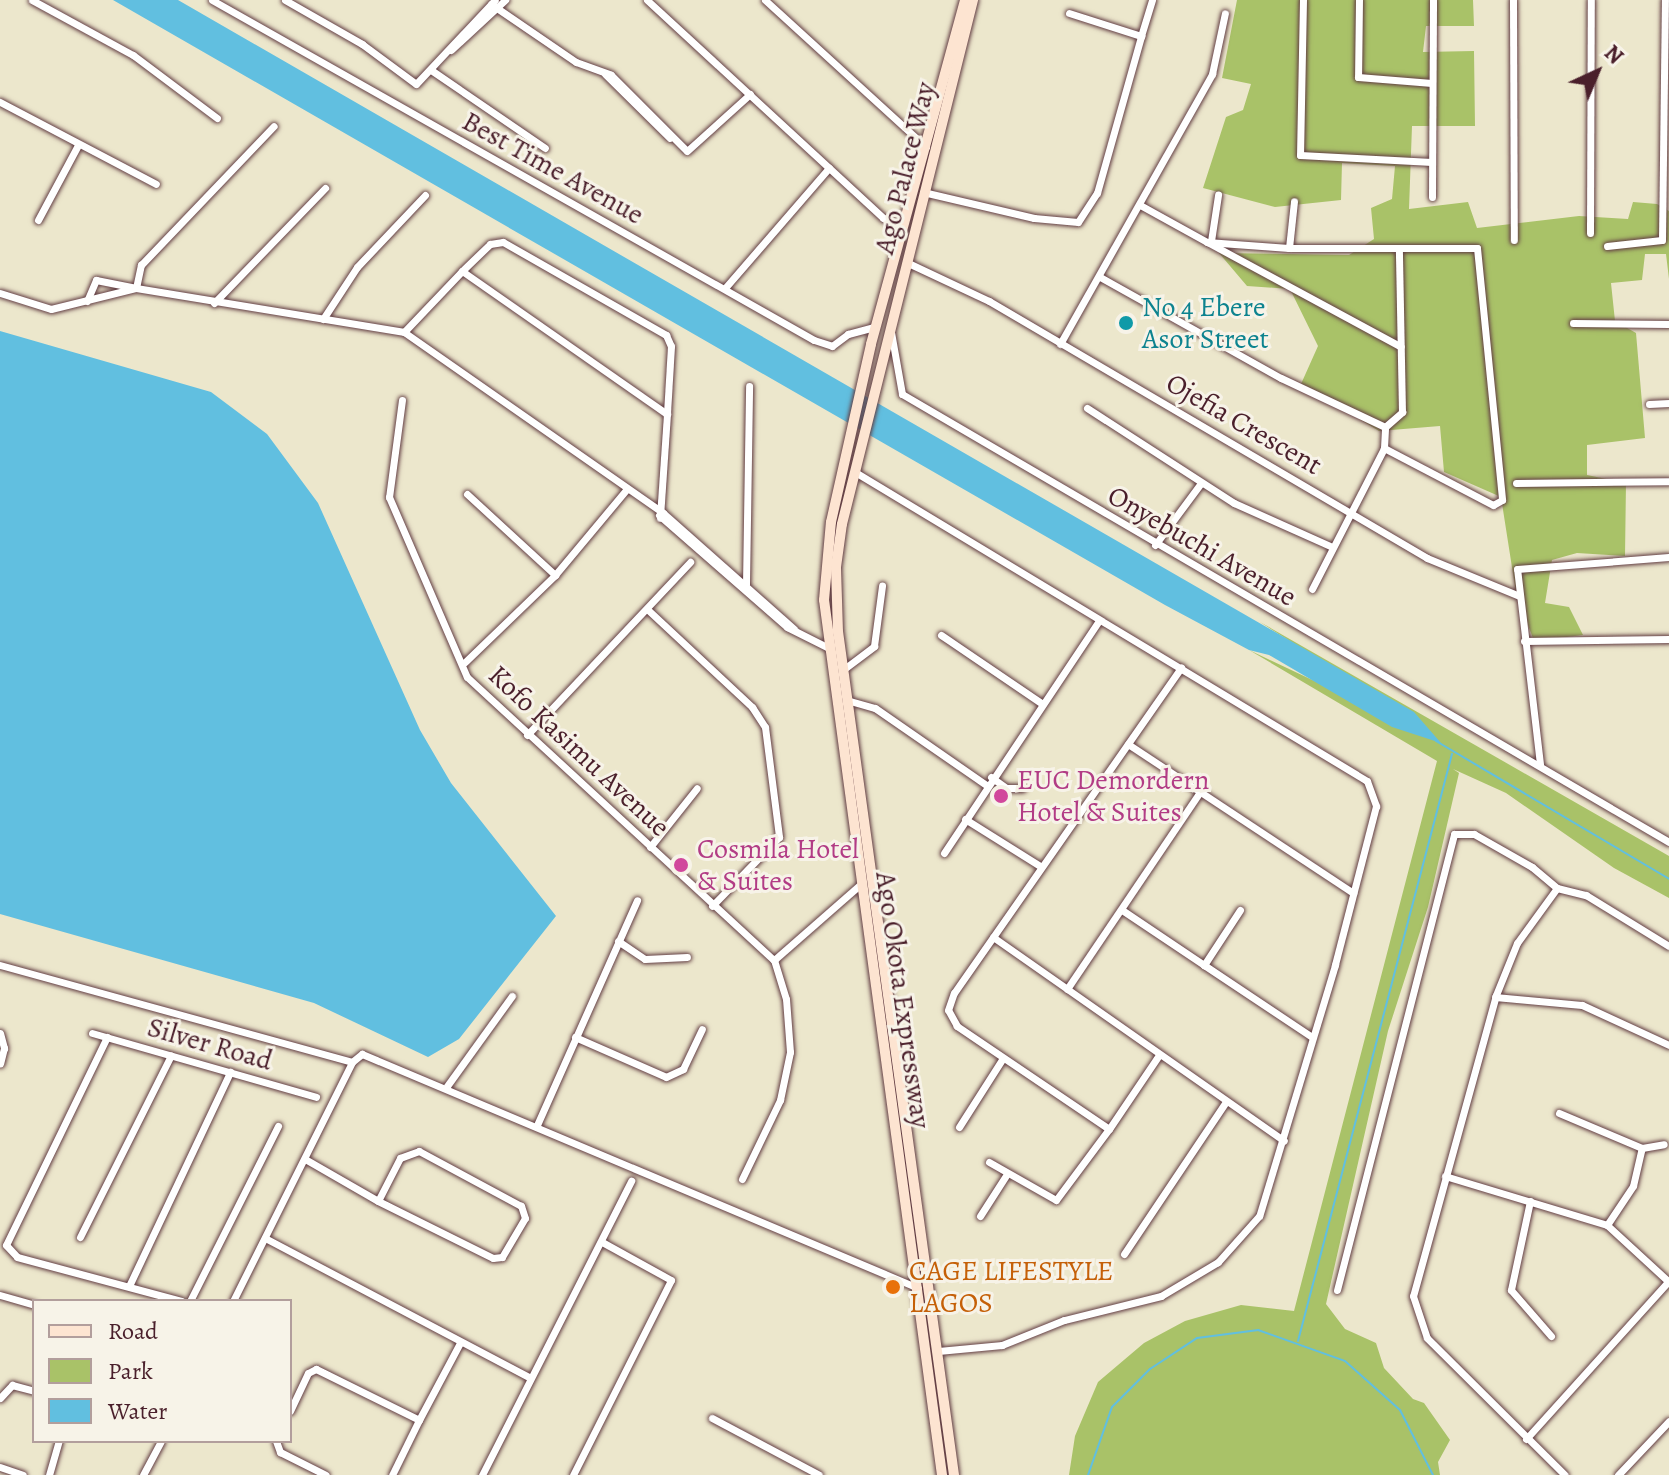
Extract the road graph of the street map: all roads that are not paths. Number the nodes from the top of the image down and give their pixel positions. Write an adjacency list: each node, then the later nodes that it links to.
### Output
1 (32, 0): 24 (street)
2 (212, 0): 53 (street, Best Time Avenue)
3 (285, 0): 20 (street)
4 (505, 0): 16 (street)
5 (647, 0): 22 (street)
6 (765, 0): 27 (street)
7 (965, 0): 27 (main road, Ago Palace Way)
8 (973, 0): 34 (main road, Ago Palace Way)
9 (1152, 0): 19 (street)
10 (1303, 0): 30 (street)
11 (1359, 0): 21 (street)
12 (1433, 0): 21 (street)
13 (1513, 0): 44 (street)
14 (1591, 0): 42 (street)
15 (1665, 0): 29 (street)
16 (494, 4): 20 (street); 22 (street)
17 (1069, 13): 19 (street)
18 (1225, 13): 39 (street)
19 (1141, 36): 34 (street)
20 (431, 70): 28 (street)
21 (1432, 83): 30 (street)
22 (750, 94): 31 (street)
23 (1, 104): 26 (street)
24 (217, 118)
25 (274, 126): 52 (street)
26 (78, 145): 32 (street); 40 (street)
27 (926, 147): 41 (main road, Ago Palace Way)
28 (545, 148)
29 (1667, 155): 43 (street)
30 (1432, 162): 37 (street)
31 (829, 168): 41 (street); 53 (street)
32 (156, 184)
33 (325, 188): 56 (street)
34 (923, 192): 49 (main road, Ago Palace Way)
35 (425, 195): 57 (street)
36 (1218, 195): 45 (street)
37 (1432, 197)
38 (1294, 201): 47 (street)
39 (1140, 205): 45 (street); 51 (street)
40 (38, 220)
41 (904, 226): 60 (main road, Ago Palace Way)
42 (1590, 233)
43 (1666, 233): 46 (street)
44 (1514, 240)
45 (1209, 241): 47 (street); 65 (street)
46 (1607, 246)
47 (1289, 248): 48 (street)
48 (1399, 250): 65 (street); 74 (street)
49 (906, 262): 61 (main road, Ago Palace Way); 64 (street, Ojefia Crescent)
50 (462, 271): 62 (street); 72 (street); 72 (street)
51 (1100, 277): 64 (street); 73 (street)
52 (136, 288): 55 (street); 55 (street); 56 (street)
53 (725, 288): 60 (street, Best Time Avenue)
54 (0, 293): 55 (street)
55 (87, 301)
56 (214, 303): 57 (street)
57 (323, 319): 62 (street)
58 (1573, 323): 59 (street)
59 (1669, 324)
60 (875, 327): 63 (main road, Ago Palace Way)
61 (890, 330): 66 (main road, Ago Palace Way); 84 (street, Onyebuchi Avenue)
62 (404, 332): 79 (street)
63 (871, 344): 80 (main road, Ago Okota Expressway)
64 (1060, 344): 82 (street, Ojefia Crescent)
65 (1401, 347): 73 (street)
66 (886, 348): 75 (main road, Ago Okota Expressway)
67 (749, 386): 89 (street)
68 (402, 400): 99 (street, Kofo Kasimu Avenue)
69 (1669, 403): 70 (street)
70 (1649, 404)
71 (1087, 408): 77 (street)
72 (667, 414): 83 (street)
73 (1385, 427): 74 (street)
74 (1384, 448): 82 (street)
75 (855, 472): 80 (main road, Ago Okota Expressway); 94 (street)
76 (1669, 481): 78 (street)
77 (1201, 483): 84 (street); 85 (street)
78 (1516, 483)
79 (627, 489): 83 (street); 88 (street)
80 (844, 491): 98 (main road, Ago Okota Expressway); 101 (main road, Ago Okota Expressway)
81 (467, 494): 88 (street)
82 (1353, 510): 85 (street); 92 (street, Ojefia Crescent)
83 (660, 514): 89 (street)
84 (1155, 545): 106 (street, Onyebuchi Avenue)
85 (1330, 546): 91 (street)
86 (1669, 557): 92 (street)
87 (690, 562): 93 (street)
88 (555, 575): 99 (street)
89 (744, 585): 98 (street)
90 (882, 586): 101 (street)
91 (1312, 589)
92 (1516, 596): 97 (street)
93 (647, 609): 104 (street); 121 (street)
94 (1099, 621): 100 (street); 103 (street)
95 (941, 635): 103 (street)
96 (1669, 639): 97 (street)
97 (1524, 641): 106 (street)
98 (829, 648): 117 (main road, Ago Okota Expressway)
99 (465, 662): 104 (street, Kofo Kasimu Avenue)
100 (1181, 667): 105 (street); 119 (street)
101 (844, 669): 102 (main road, Ago Okota Expressway)
102 (850, 701): 108 (street); 183 (main road, Ago Okota Expressway)
103 (1041, 703): 107 (street)
104 (527, 735): 114 (street, Kofo Kasimu Avenue)
105 (1128, 744): 111 (street); 116 (street)
106 (1540, 764): 113 (street, Onyebuchi Avenue)
107 (991, 777): 108 (street); 110 (street)
108 (986, 785): 112 (street)
109 (697, 788): 114 (street)
110 (1022, 788)
111 (1199, 793): 119 (street); 122 (street)
112 (965, 819): 115 (street); 116 (street)
113 (1669, 842)
114 (650, 847): 121 (street, Kofo Kasimu Avenue)
115 (944, 853)
116 (1040, 866): 124 (street)
117 (862, 883): 128 (street); 174 (main road, Ago Okota Expressway)
118 (1557, 888): 126 (street); 133 (street); 175 (street)
119 (1353, 893): 139 (street)
120 (637, 900): 125 (street)
121 (712, 906): 128 (street, Kofo Kasimu Avenue)
122 (1122, 910): 130 (street); 131 (street)
123 (1240, 910): 130 (street)
124 (993, 937): 131 (street); 143 (street)
125 (618, 941): 127 (street); 138 (street)
126 (1669, 946)
127 (687, 957)
128 (774, 960): 162 (street)
129 (0, 965): 144 (street)
130 (1204, 965): 139 (street)
131 (1067, 989): 142 (street)
132 (512, 996): 147 (street)
133 (1495, 997): 140 (street); 161 (street)
134 (702, 1029): 138 (street)
135 (0, 1033): 145 (street)
136 (92, 1033): 137 (street, Silver Road)
137 (107, 1037): 141 (street, Silver Road); 173 (street)
138 (575, 1037): 151 (street)
139 (1312, 1037): 155 (street)
140 (1669, 1045)
141 (171, 1055): 146 (street, Silver Road); 168 (street)
142 (1159, 1055): 149 (street); 154 (street)
143 (1003, 1058): 153 (street); 154 (street)
144 (352, 1062): 147 (street); 158 (street)
145 (0, 1064)
146 (230, 1072): 148 (street, Silver Road); 173 (street)
147 (447, 1086): 151 (street)
148 (316, 1097)
149 (1225, 1103): 155 (street); 171 (street)
150 (1559, 1113): 157 (street)
151 (537, 1125): 174 (street)
152 (278, 1126): 178 (street)
153 (959, 1127)
154 (1109, 1129): 160 (street)
155 (1284, 1141): 183 (street)
156 (1664, 1144): 157 (street)
157 (1642, 1148): 167 (street)
158 (305, 1159): 164 (street); 169 (street)
159 (989, 1162): 160 (street)
160 (1007, 1174): 166 (street)
161 (1445, 1176): 165 (street); 191 (street)
162 (742, 1179)
163 (631, 1181): 170 (street)
164 (378, 1201): 164 (street)
165 (1530, 1201): 167 (street); 181 (street)
166 (980, 1216)
167 (1607, 1225): 172 (street)
168 (80, 1237)
169 (265, 1238): 179 (street); 182 (street)
170 (602, 1242): 184 (street); 202 (street)
171 (1124, 1254)
172 (1669, 1281): 191 (street)
173 (129, 1286): 177 (street)
174 (918, 1288): 204 (main road, Ago Okota Expressway)
175 (1337, 1290)
176 (0, 1295): 180 (street)
177 (174, 1299)
178 (191, 1299)
179 (234, 1299)
180 (32, 1304)
181 (1551, 1336)
182 (460, 1343): 184 (street); 189 (street)
183 (938, 1351): 205 (main road, Ago Okota Expressway)
184 (530, 1378): 201 (street)
185 (32, 1390): 186 (street)
186 (0, 1398)
187 (292, 1407): 189 (street)
188 (712, 1418): 203 (street)
189 (419, 1420): 200 (street)
190 (1669, 1421): 207 (street)
191 (1526, 1439): 206 (street)
192 (58, 1443): 197 (street)
193 (160, 1443): 198 (street)
194 (277, 1443): 199 (street)
195 (0, 1467): 196 (street)
196 (23, 1475)
197 (49, 1475)
198 (143, 1475)
199 (326, 1475)
200 (392, 1475)
201 (482, 1475)
202 (573, 1475)
203 (819, 1475)
204 (942, 1475)
205 (954, 1475)
206 (1565, 1475)
207 (1618, 1475)

